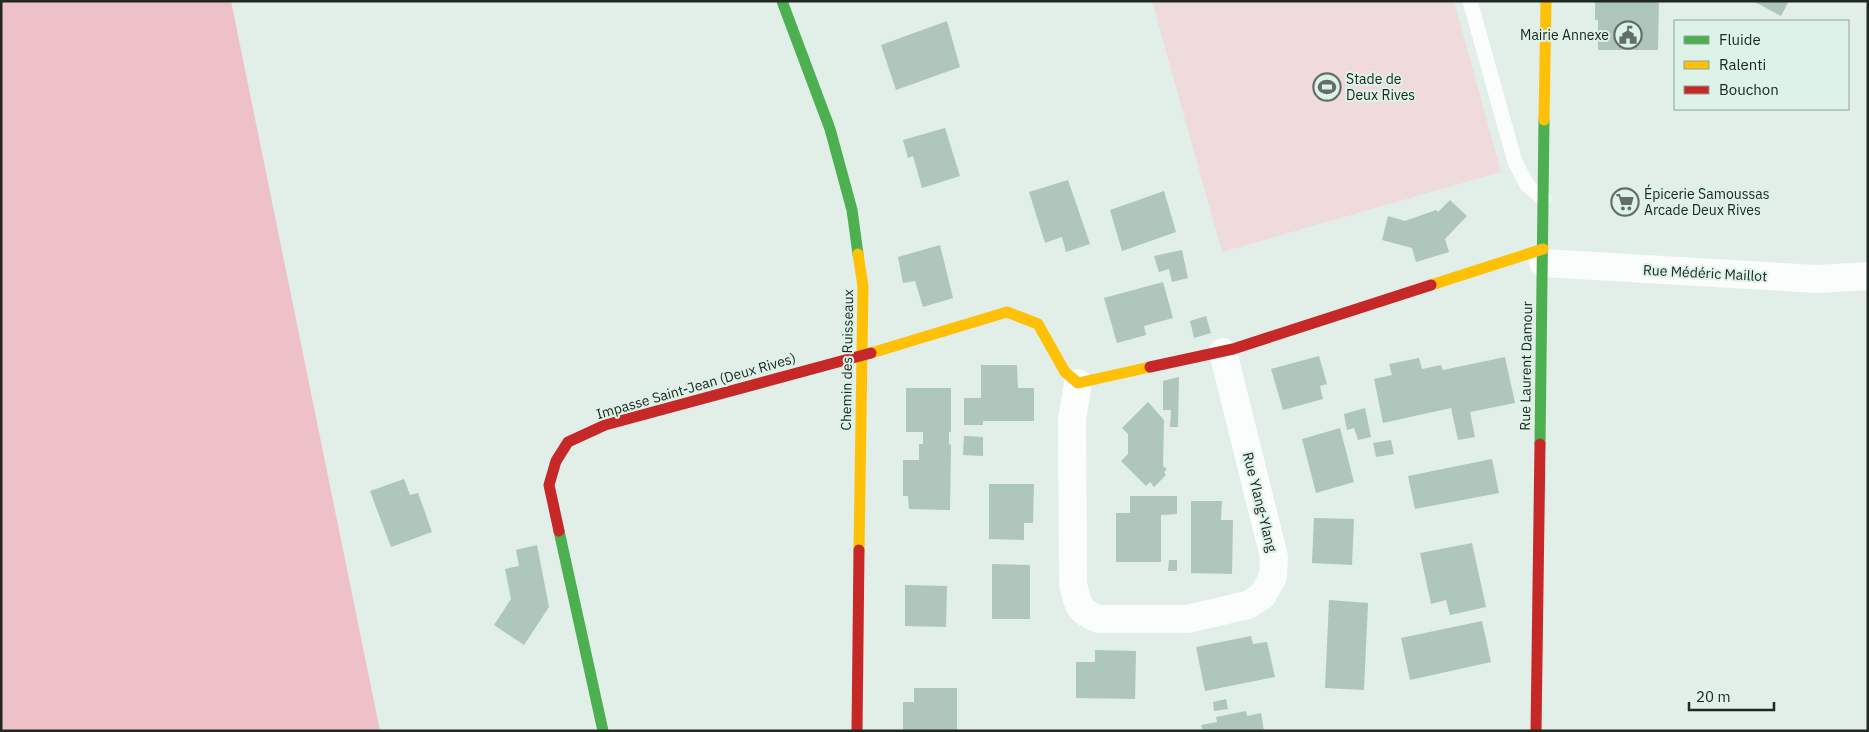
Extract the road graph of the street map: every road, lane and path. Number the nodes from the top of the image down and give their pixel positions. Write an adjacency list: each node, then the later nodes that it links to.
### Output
1 (782, 1): 8 (street, Chemin des Ruisseaux)
2 (1470, 1): 4 (lane)
3 (1546, 1): 4 (street, Rue Laurent Damour)
4 (1544, 199): 5 (street, Rue Laurent Damour)
5 (1543, 256): 6 (street, Rue Médéric Maillot); 7 (street); 12 (street, Rue Laurent Damour)
6 (1868, 276)
7 (1224, 352): 9 (street); 9 (street, Rue Ylang-Ylang)
8 (862, 356): 9 (street); 10 (street, Impasse Saint-Jean (Deux Rives)); 11 (street, Chemin des Ruisseaux)
9 (1078, 383)
10 (603, 731)
11 (857, 731)
12 (1536, 731)

